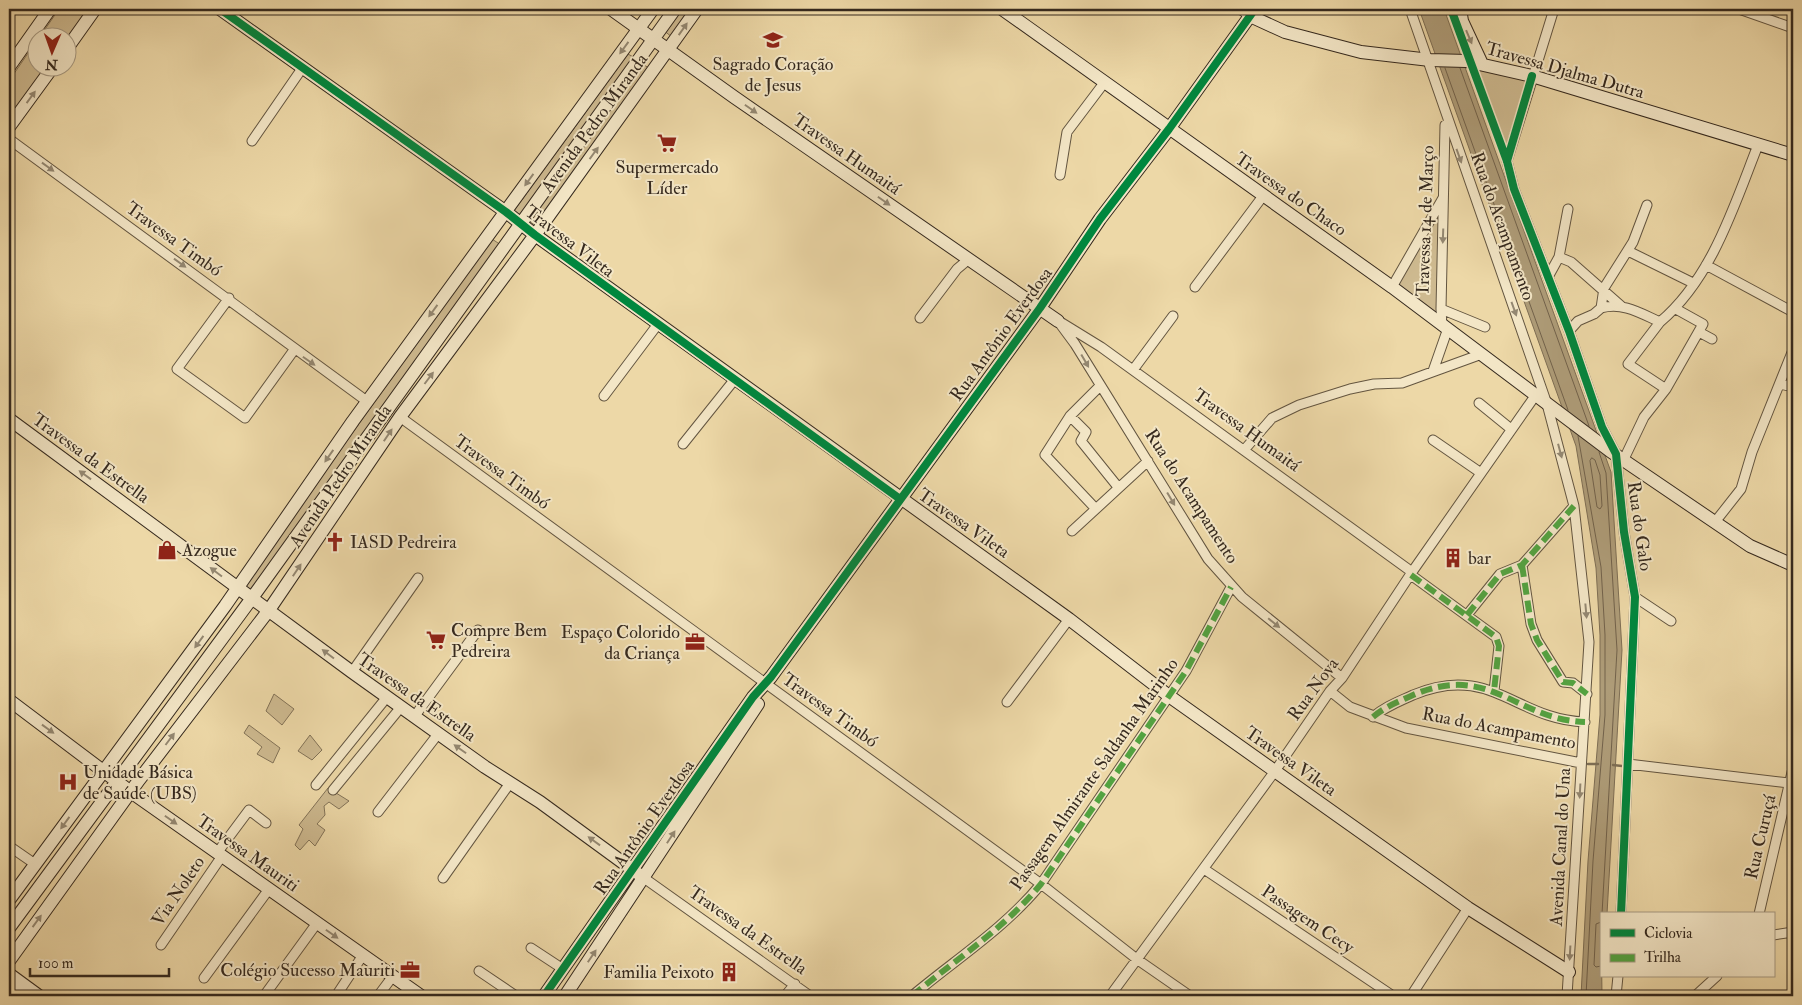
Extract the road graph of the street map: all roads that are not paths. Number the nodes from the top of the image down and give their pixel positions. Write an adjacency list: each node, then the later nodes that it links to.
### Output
1 (50, 9): 22 (street)
2 (95, 9): 17 (street)
3 (220, 9): 23 (street, Travessa Vileta)
4 (611, 9): 15 (street, Travessa Humaitá)
5 (653, 9): 15 (street, Avenida Pedro Miranda)
6 (675, 9): 18 (street, Avenida Pedro Miranda)
7 (697, 9): 19 (street, Avenida Pedro Miranda, one-way to 7)
8 (1002, 9): 26 (street, Travessa do Chaco)
9 (1410, 9): 20 (street, Rua do Acampamento)
10 (1460, 9): 21 (street, one-way to 21)
11 (1548, 9): 24 (street)
12 (1554, 9): 24 (street)
13 (1739, 9): 16 (street)
14 (1248, 11): 20 (street, Travessa Djalma Dutra); 29 (street, Rua Antônio Everdosa)
15 (638, 28): 18 (street, Travessa Humaitá); 39 (street, Avenida Pedro Miranda, one-way to 39)
16 (1793, 28)
17 (78, 33)
18 (653, 37): 19 (street, Travessa Humaitá); 40 (street, Avenida Pedro Miranda)
19 (669, 49): 41 (street, Avenida Pedro Miranda, one-way to 19); 44 (street, Travessa Humaitá, one-way to 44)
20 (1429, 60): 21 (street, Travessa Djalma Dutra); 27 (street, Rua do Acampamento)
21 (1482, 64): 24 (street, Travessa Djalma Dutra)
22 (9, 67)
23 (303, 67): 31 (street); 39 (street, Travessa Vileta)
24 (1529, 75): 32 (street, Travessa Djalma Dutra); 46 (street, Rua do Galo)
25 (45, 78): 28 (street, one-way to 25)
26 (1104, 84): 29 (street, Travessa do Chaco); 34 (street)
27 (1446, 117): 36 (street, Travessa 14 de Março); 82 (street, Rua do Acampamento, one-way to 82)
28 (9, 127)
29 (1169, 129): 35 (street, Travessa do Chaco); 53 (street, Rua Antônio Everdosa)
30 (9, 139): 51 (street, Travessa Timbó, one-way to 51)
31 (252, 141)
32 (1758, 145): 33 (street, Travessa Djalma Dutra); 45 (street)
33 (1793, 155)
34 (1060, 175)
35 (1263, 196): 48 (street); 49 (street, Travessa do Chaco)
36 (1444, 196): 49 (street); 55 (street, Travessa 14 de Março, one-way to 55)
37 (1647, 205): 42 (street)
38 (1568, 208): 43 (street)
39 (506, 212): 40 (street, Travessa Vileta); 80 (street, Avenida Pedro Miranda, one-way to 80)
40 (520, 223): 41 (street, Travessa Vileta); 106 (street, Avenida Pedro Miranda)
41 (535, 235): 62 (street, Travessa Vileta); 84 (street, Avenida Pedro Miranda, one-way to 41)
42 (1628, 251): 47 (street); 50 (street)
43 (1559, 257): 46 (street); 50 (street)
44 (969, 259): 53 (street, Travessa Humaitá); 59 (street)
45 (1706, 265): 47 (street); 57 (street)
46 (1548, 278): 65 (street, Rua do Galo)
47 (1693, 283): 56 (street)
48 (1195, 287)
49 (1392, 288): 64 (street, Travessa do Chaco)
50 (1604, 288): 52 (street); 54 (street)
51 (228, 298): 68 (street, Travessa Timbó); 68 (street)
52 (1621, 306): 54 (street); 61 (street)
53 (1040, 308): 60 (street, Rua do Acampamento); 94 (street, Rua Antônio Everdosa)
54 (1601, 308): 65 (street)
55 (1441, 309): 63 (street); 64 (street, Travessa 14 de Março)
56 (1676, 309): 61 (street); 66 (street)
57 (1793, 312)
58 (1173, 316): 71 (street)
59 (920, 318)
60 (1058, 321): 71 (street, Travessa Humaitá); 75 (street, Rua do Acampamento, one-way to 75)
61 (1660, 322): 77 (street)
62 (658, 324): 73 (street, Travessa Vileta); 78 (street)
63 (1486, 327)
64 (1445, 328): 70 (street, Travessa do Chaco); 72 (street)
65 (1569, 331): 90 (street, Rua do Galo)
66 (1699, 332): 67 (street); 77 (street)
67 (1712, 339)
68 (294, 350): 80 (street, Travessa Timbó, one-way to 80)
69 (1793, 350): 74 (street)
70 (1479, 355): 72 (street); 79 (street, Travessa do Chaco)
71 (1133, 370): 89 (street, Travessa Humaitá)
72 (1433, 371): 89 (street)
73 (734, 379): 88 (street); 94 (street, Travessa Vileta)
74 (1780, 384): 76 (street); 97 (street)
75 (1100, 386): 83 (street); 91 (street, Rua do Acampamento)
76 (1793, 388)
77 (1666, 389): 90 (street)
78 (604, 396)
79 (1535, 396): 82 (street, Travessa do Chaco); 86 (street, Rua Nova)
80 (368, 402): 104 (street, Avenida Pedro Miranda, one-way to 104)
81 (1479, 403): 86 (street)
82 (1552, 408): 90 (street, Travessa do Chaco); 95 (street, Avenida Canal do Una, one-way to 95)
83 (1070, 416): 93 (street); 96 (street)
84 (400, 417): 107 (street, Avenida Pedro Miranda, one-way to 84); 114 (street, Travessa Timbó)
85 (9, 419): 104 (street, Travessa da Estrella, one-way to 85)
86 (1512, 429): 92 (street, Rua Nova)
87 (1433, 440): 92 (street)
88 (683, 444)
89 (1245, 449): 101 (street, Travessa Humaitá)
90 (1617, 455): 97 (street, Travessa do Chaco); 105 (street, Rua do Galo)
91 (1148, 461): 93 (street); 103 (street, Rua do Acampamento, one-way to 103)
92 (1481, 473): 101 (street, Rua Nova)
93 (1118, 487): 96 (street)
94 (900, 499): 109 (street, Travessa Vileta); 114 (street, Rua Antônio Everdosa)
95 (1574, 506): 99 (street); 117 (street, Avenida Canal do Una, one-way to 117)
96 (1096, 508): 98 (street)
97 (1715, 522): 100 (street, Travessa do Chaco)
98 (1072, 531)
99 (1522, 565): 108 (street); 117 (street)
100 (1793, 565)
101 (1412, 574): 108 (street, Travessa Humaitá); 113 (street, Rua Nova)
102 (418, 578): 112 (street)
103 (1231, 587): 113 (street, Rua do Acampamento, one-way to 113); 118 (street, Passagem Almirante Saldanha Marinho)
104 (237, 588): 106 (street, Travessa da Estrella); 130 (street, Avenida Pedro Miranda, one-way to 130)
105 (1635, 597): 110 (street); 128 (street, Rua do Galo)
106 (252, 598): 107 (street, Travessa da Estrella); 132 (street, Avenida Pedro Miranda)
107 (269, 610): 112 (street, Travessa da Estrella, one-way to 107); 137 (street, Avenida Pedro Miranda, one-way to 107)
108 (1467, 615): 116 (street, Travessa Humaitá)
109 (1069, 619): 118 (street, Travessa Vileta); 121 (street)
110 (1671, 621)
111 (478, 630): 123 (street)
112 (352, 672): 119 (street, Travessa da Estrella)
113 (1342, 678): 115 (street, Rua Nova)
114 (768, 682): 143 (street, Rua Antônio Everdosa); 146 (street, Rua Antônio Everdosa, one-way to 114); 147 (street, Travessa Timbó)
115 (1330, 691): 124 (street, Rua do Acampamento); 131 (street, Rua Nova)
116 (1494, 691): 124 (street); 125 (street)
117 (1587, 694): 125 (street, Avenida Canal do Una)
118 (1169, 696): 131 (street, Travessa Vileta); 147 (street, Passagem Almirante Saldanha Marinho)
119 (387, 697): 122 (street, Travessa da Estrella); 135 (street)
120 (9, 700): 130 (street, Travessa Mauriti, one-way to 130)
121 (1007, 702)
122 (401, 707): 123 (street, Travessa da Estrella); 136 (street)
123 (414, 717): 126 (street, Travessa da Estrella)
124 (1373, 717): 127 (street, Rua do Acampamento)
125 (1585, 722): 127 (street, Avenida Canal do Una)
126 (438, 734): 133 (street, Travessa da Estrella, one-way to 126); 138 (street)
127 (1581, 763): 164 (street, Avenida Canal do Una, one-way to 164)
128 (1628, 764): 134 (street); 151 (street, Rua do Galo)
129 (1793, 768): 134 (street, Rua Curuçá)
130 (104, 770): 132 (street, Travessa Mauriti); 142 (street, Avenida Pedro Miranda, one-way to 142)
131 (1275, 771): 144 (street, Rua Nova); 150 (street, Travessa Vileta)
132 (116, 780): 137 (street, Travessa Mauriti); 154 (street, Avenida Pedro Miranda)
133 (510, 783): 143 (street, Travessa da Estrella, one-way to 133); 145 (street)
134 (1789, 783): 152 (street, Rua Curuçá)
135 (316, 785)
136 (333, 790)
137 (131, 792): 141 (street, Travessa Mauriti, one-way to 141); 161 (street, Avenida Pedro Miranda, one-way to 137)
138 (378, 812)
139 (266, 823): 141 (street, Via Noleto)
140 (9, 846): 142 (street)
141 (220, 854): 148 (street, Travessa Mauriti); 157 (street, Via Noleto)
142 (35, 864): 149 (street, Avenida Pedro Miranda)
143 (633, 869): 146 (street, Travessa da Estrella); 162 (street, Rua Antônio Everdosa)
144 (1204, 869): 160 (street, Rua Nova); 186 (street, Passagem Cecy)
145 (443, 878)
146 (644, 878): 170 (street, Travessa da Estrella); 180 (street, Rua Antônio Everdosa, one-way to 146)
147 (1041, 884): 160 (street, Travessa Timbó); 183 (street, Passagem Almirante Saldanha Marinho)
148 (269, 889): 153 (street, Travessa Mauriti); 167 (street)
149 (9, 900)
150 (1468, 908): 164 (street, Travessa Vileta); 187 (street)
151 (1621, 912)
152 (1759, 912)
153 (317, 923): 159 (street, Travessa Mauriti, one-way to 159); 174 (street)
154 (9, 928)
155 (1793, 932): 156 (street)
156 (1774, 934)
157 (162, 945)
158 (531, 948): 162 (street)
159 (363, 956): 166 (street, Travessa Mauriti); 175 (street)
160 (1138, 960): 184 (street, Rua Nova); 185 (street, Travessa Timbó)
161 (9, 961)
162 (563, 969): 179 (street, Rua Antônio Everdosa)
163 (479, 971): 178 (street)
164 (1569, 972): 188 (street, Avenida Canal do Una)
165 (9, 974): 173 (street)
166 (393, 976): 176 (street); 177 (street, Travessa Mauriti)
167 (204, 978)
168 (1618, 978): 189 (street)
169 (1714, 978): 190 (street)
170 (795, 984): 181 (street); 182 (street, Travessa da Estrella)
171 (9, 986): 172 (street)
172 (23, 996)
173 (39, 996)
174 (264, 996)
175 (336, 996)
176 (378, 996)
177 (421, 996)
178 (516, 996)
179 (544, 996)
180 (565, 996)
181 (785, 996)
182 (810, 996)
183 (912, 996)
184 (1110, 996)
185 (1190, 996)
186 (1393, 996)
187 (1410, 996)
188 (1567, 996)
189 (1616, 996)
190 (1695, 996)

